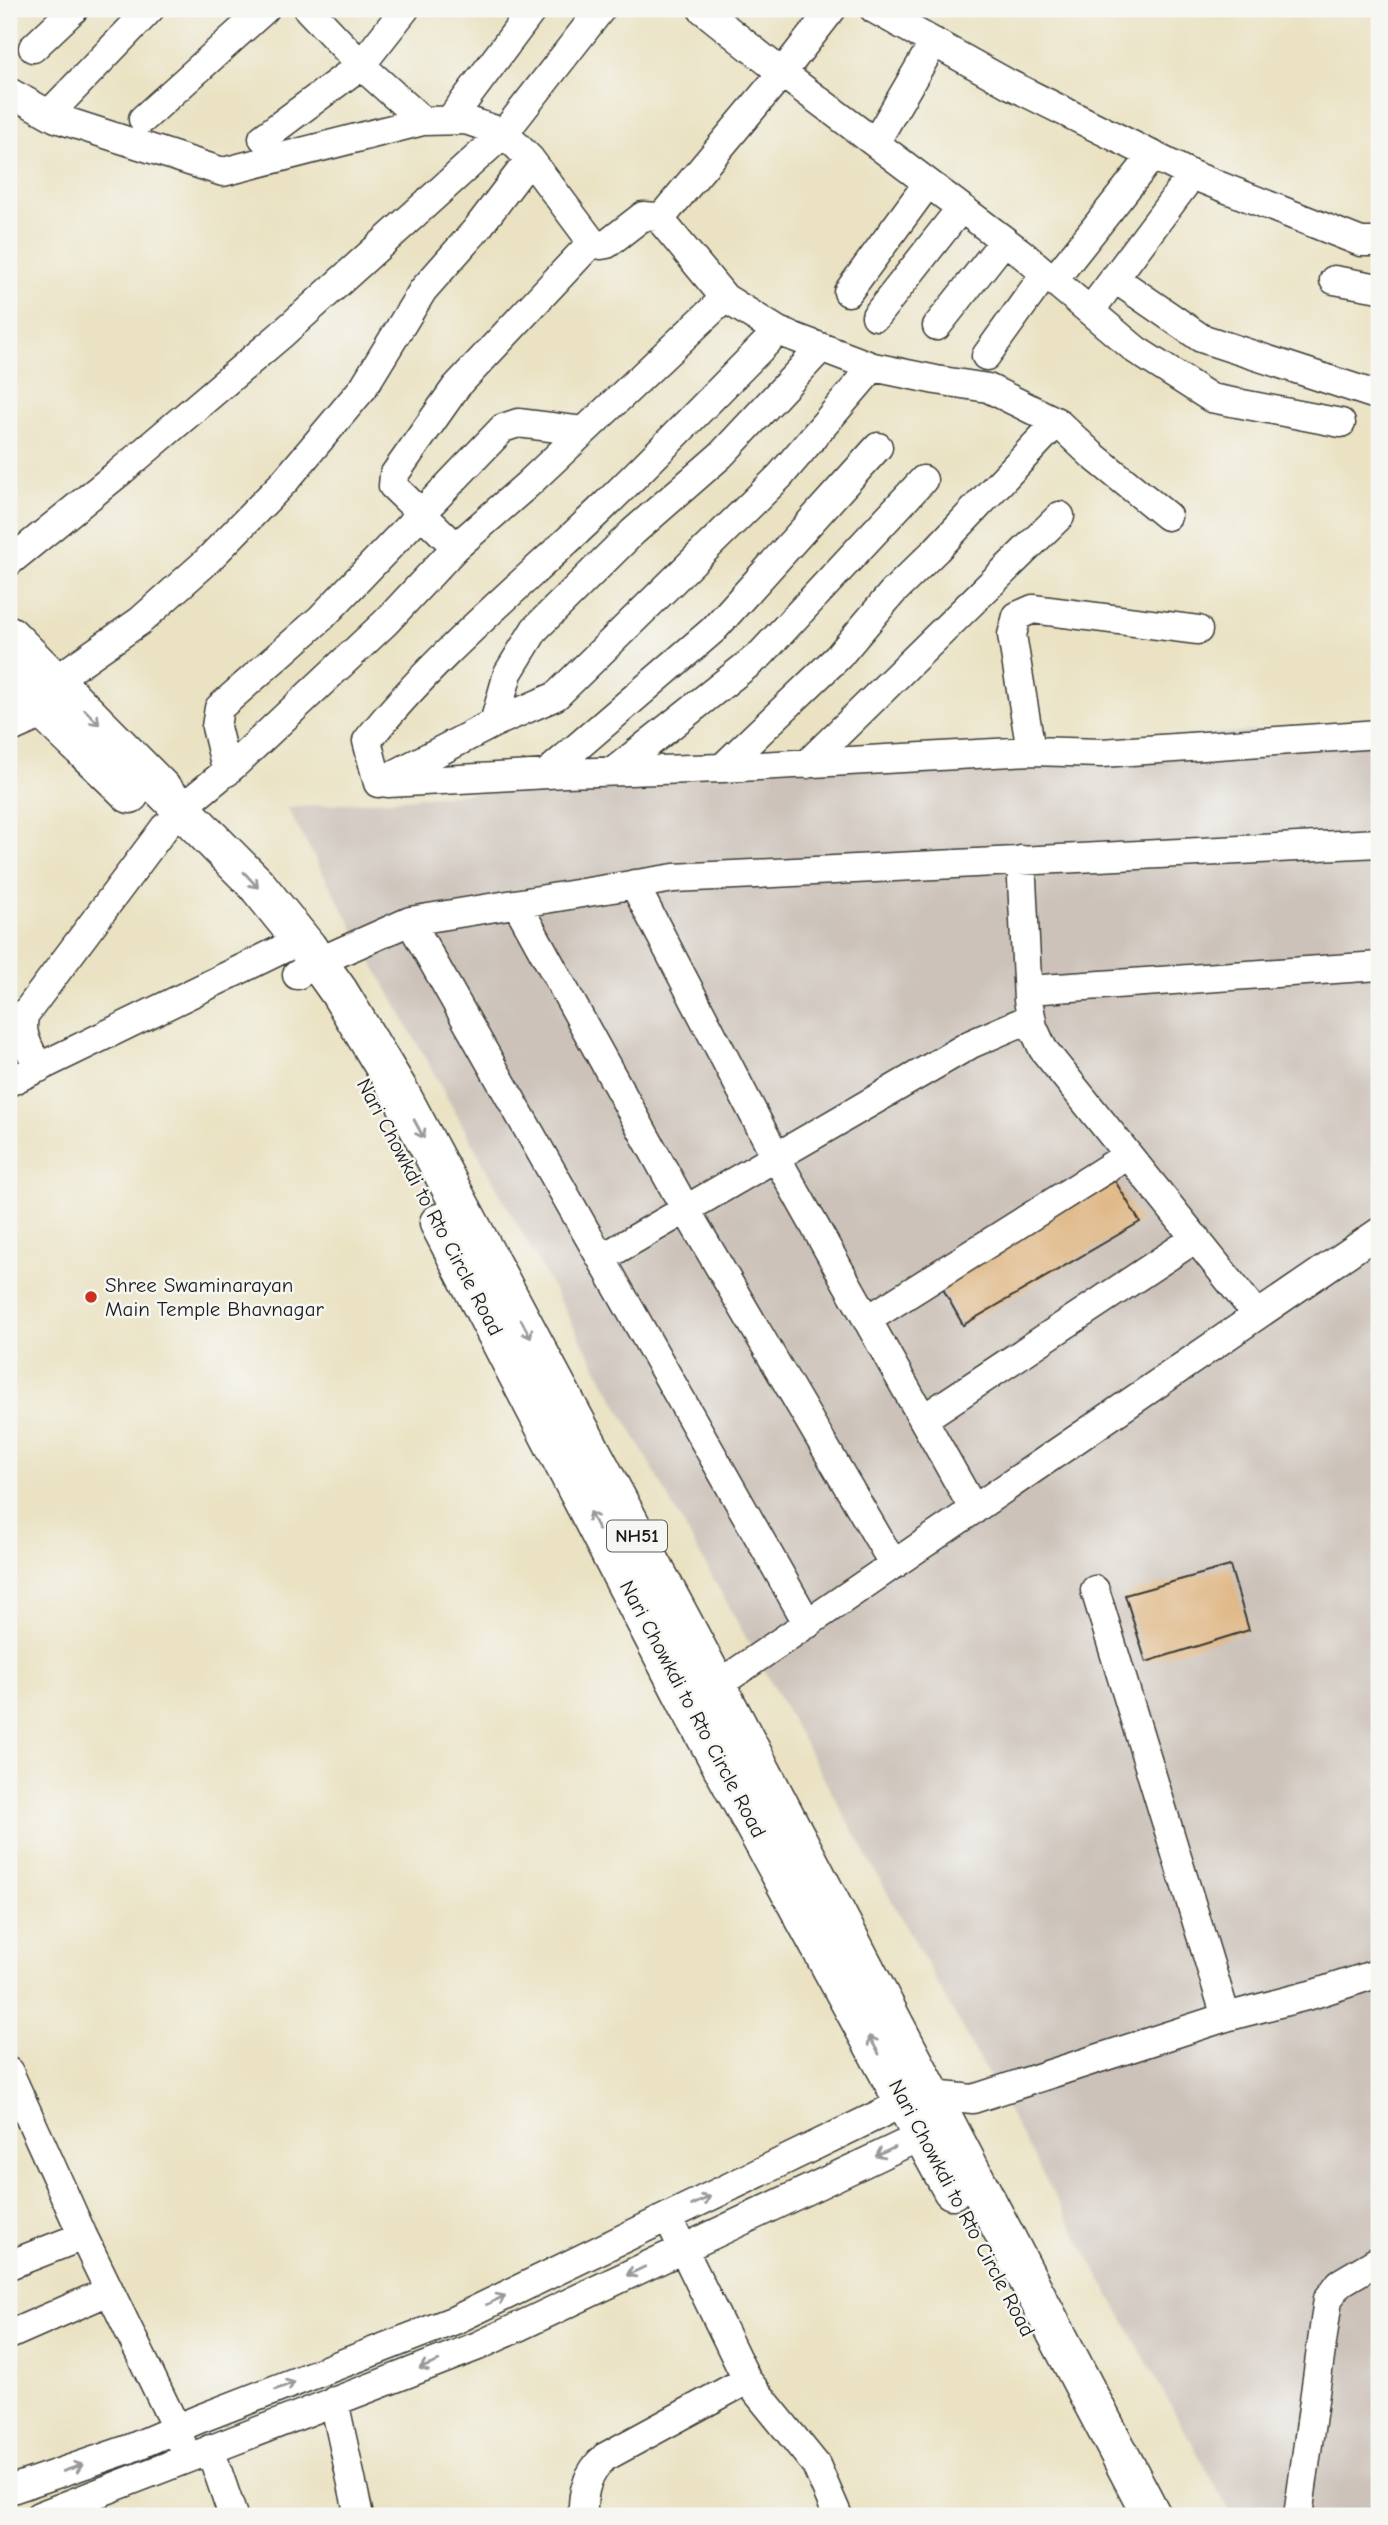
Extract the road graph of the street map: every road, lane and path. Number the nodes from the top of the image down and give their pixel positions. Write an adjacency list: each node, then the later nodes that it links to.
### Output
1 (74, 9): 12 (street)
2 (150, 9): 16 (street)
3 (265, 9): 17 (street)
4 (308, 9): 13 (street)
5 (405, 9): 13 (street)
6 (533, 9): 18 (street)
7 (601, 9): 19 (street)
8 (702, 9): 14 (street)
9 (832, 9): 14 (street)
10 (873, 9): 11 (street)
11 (934, 42): 21 (street); 22 (street)
12 (33, 48)
13 (361, 65): 18 (street); 20 (street)
14 (782, 73): 21 (street); 27 (street)
15 (9, 92): 16 (street)
16 (49, 114): 18 (street)
17 (143, 119)
18 (437, 121): 19 (street)
19 (504, 133): 23 (street); 54 (street)
20 (262, 138)
21 (875, 143): 25 (street)
22 (1153, 155): 24 (street); 31 (street)
23 (530, 159): 30 (street); 57 (street)
24 (1192, 175): 29 (street); 32 (street)
25 (928, 183): 26 (street); 35 (street)
26 (961, 208): 28 (street); 38 (street)
27 (652, 218): 30 (street); 36 (street)
28 (1004, 241): 31 (street); 39 (street)
29 (1379, 242)
30 (599, 243): 50 (street)
31 (1049, 277): 37 (street); 42 (street)
32 (1114, 278): 37 (street); 44 (street)
33 (1334, 280): 34 (street)
34 (1379, 288)
35 (848, 292)
36 (725, 298): 40 (street); 47 (street)
37 (1090, 311): 46 (street)
38 (876, 316)
39 (937, 326)
40 (778, 331): 41 (street); 67 (street)
41 (821, 348): 43 (street); 58 (street)
42 (986, 356)
43 (873, 367): 45 (street); 58 (street)
44 (1379, 396)
45 (1057, 422): 52 (street); 63 (street)
46 (1341, 424)
47 (583, 431): 50 (street); 53 (street)
48 (878, 447): 66 (street)
49 (923, 480): 64 (street)
50 (422, 513): 53 (street); 65 (street)
51 (1060, 516): 62 (street)
52 (1167, 516)
53 (456, 547): 65 (street)
54 (9, 562)
55 (1198, 630): 61 (street)
56 (9, 635): 57 (highway, NH51)
57 (35, 691): 59 (street); 68 (highway, Nari Chowkdi to Rto Circle Road / NH51)
58 (494, 723): 67 (street)
59 (9, 729)
60 (1379, 734): 61 (street)
61 (1031, 751): 62 (street)
62 (807, 764): 63 (street)
63 (722, 768): 64 (street)
64 (614, 771): 66 (street)
65 (227, 772): 68 (street)
66 (546, 774): 67 (street)
67 (378, 783)
68 (173, 818): 74 (highway, Nari Chowkdi to Rto Circle Road / NH51); 78 (street)
69 (1379, 843): 70 (street)
70 (1021, 860): 71 (street); 76 (street)
71 (634, 884): 72 (street); 81 (street)
72 (517, 904): 73 (street); 82 (street)
73 (410, 921): 74 (street); 85 (street)
74 (299, 957): 78 (street); 93 (highway, Nari Chowkdi to Rto Circle Road / NH51)
75 (1379, 966): 76 (street)
76 (1028, 990): 77 (street)
77 (1031, 1018): 80 (street); 81 (street)
78 (39, 1068): 79 (street)
79 (9, 1082)
80 (1128, 1155): 84 (street); 87 (street)
81 (776, 1157): 82 (street); 87 (street)
82 (686, 1210): 85 (street); 90 (street)
83 (1379, 1232): 86 (street)
84 (1196, 1238): 86 (street); 88 (street)
85 (602, 1258): 92 (street)
86 (1257, 1315): 89 (street)
87 (867, 1320): 88 (street)
88 (923, 1419): 89 (street)
89 (974, 1510): 90 (street)
90 (894, 1565): 92 (street)
91 (1095, 1590): 95 (street)
92 (808, 1624): 93 (street)
93 (703, 1695): 97 (highway, Nari Chowkdi to Rto Circle Road / NH51)
94 (1379, 1973): 95 (street)
95 (1226, 2017): 97 (street)
96 (9, 2072): 99 (street)
97 (936, 2111): 98 (street, one-way to 97); 100 (street, one-way to 100); 116 (highway, Nari Chowkdi to Rto Circle Road / NH51); 117 (highway, NH51)
98 (667, 2217): 100 (street); 107 (street, one-way to 98)
99 (83, 2236): 102 (street); 103 (street)
100 (684, 2248): 105 (street); 106 (street, one-way to 106)
101 (1379, 2260): 118 (street)
102 (9, 2265)
103 (109, 2291): 104 (street); 107 (street)
104 (9, 2335)
105 (747, 2380): 114 (street); 115 (street)
106 (334, 2401): 108 (street); 113 (street)
107 (176, 2428): 108 (street); 109 (street, one-way to 107)
108 (199, 2454): 110 (street); 112 (street)
109 (9, 2490)
110 (102, 2505): 111 (street)
111 (39, 2516)
112 (233, 2516)
113 (359, 2516)
114 (583, 2516)
115 (838, 2516)
116 (1126, 2516)
117 (1152, 2516)
118 (1298, 2516)

